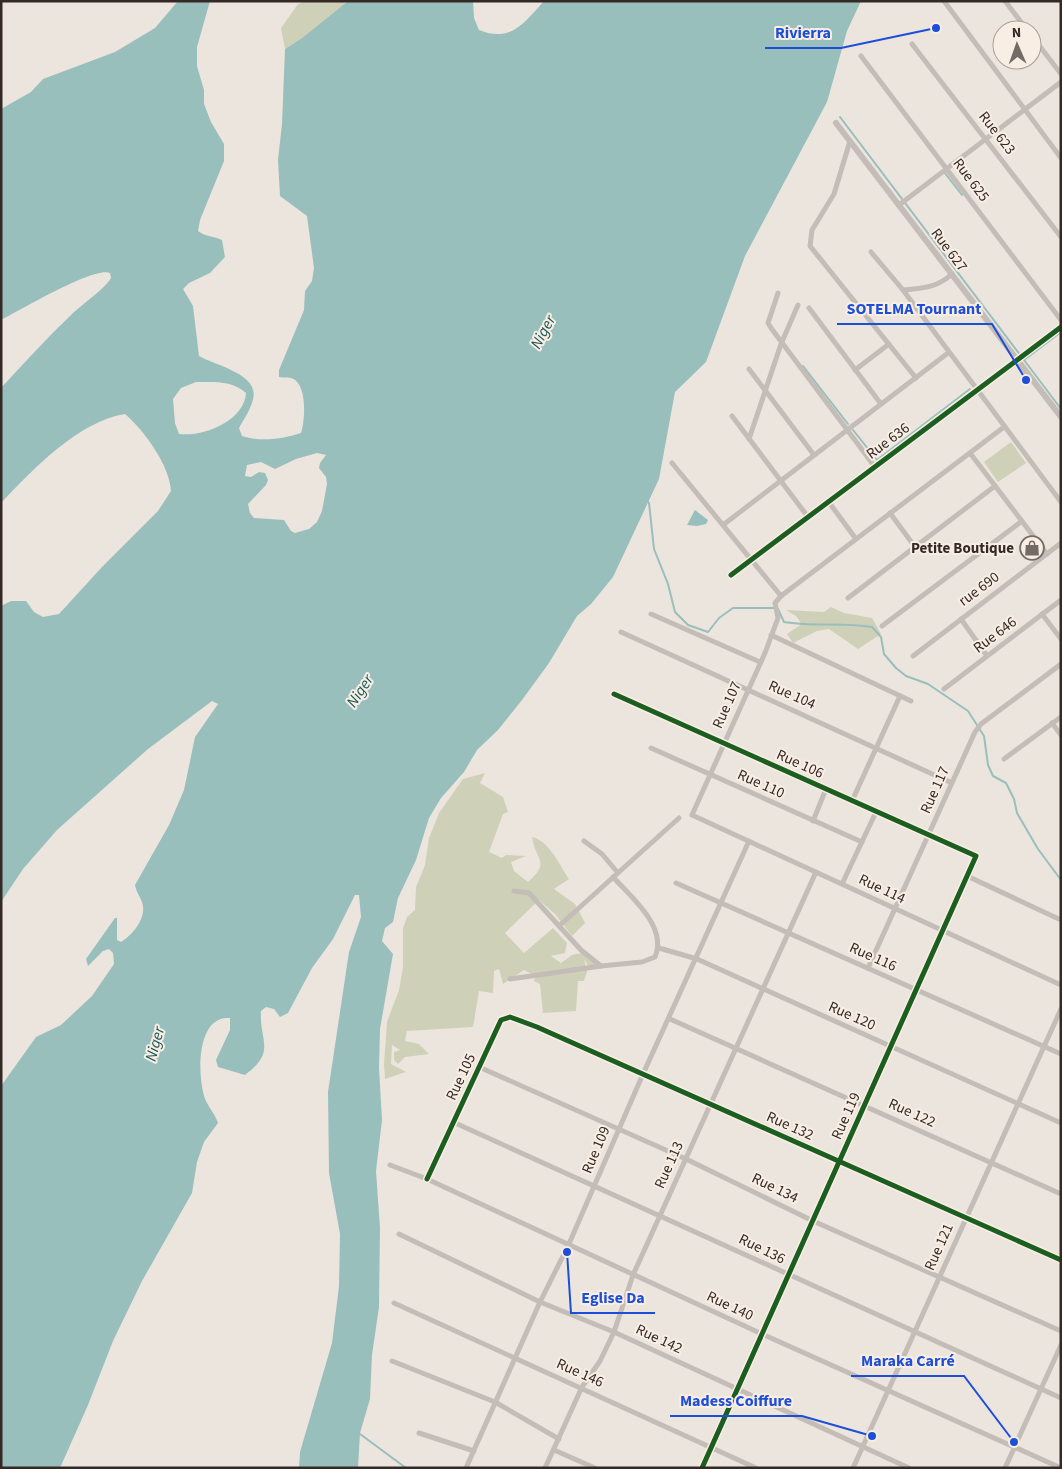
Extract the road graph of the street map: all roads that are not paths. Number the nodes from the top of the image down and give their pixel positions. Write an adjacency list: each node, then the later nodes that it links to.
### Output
1 (944, 1): 9 (street)
2 (1005, 1): 3 (street)
3 (1019, 20)
4 (912, 44): 11 (street, Rue 623)
5 (1042, 49): 7 (street)
6 (861, 56): 14 (street, Rue 625)
7 (1061, 74)
8 (1061, 82): 9 (street)
9 (1024, 110): 11 (street); 13 (street)
10 (836, 123): 12 (street, Rue 627)
11 (986, 139): 14 (street); 16 (street, Rue 623)
12 (850, 141): 15 (street, Rue 627); 26 (street)
13 (1061, 158)
14 (946, 169): 15 (street); 23 (street, Rue 625)
15 (899, 204): 18 (street, Rue 627)
16 (1061, 237)
17 (871, 252): 19 (street)
18 (952, 274): 19 (street); 28 (street, Rue 627)
19 (903, 290): 27 (street)
20 (778, 293): 25 (street)
21 (798, 305): 25 (street)
22 (809, 308): 30 (street)
23 (1061, 320)
24 (1061, 327): 28 (street, Rue 636)
25 (781, 344): 33 (street); 38 (street)
26 (889, 344): 30 (street); 31 (street)
27 (948, 353): 31 (street); 32 (street)
28 (1017, 360): 32 (street, Rue 636); 36 (street, Rue 627)
29 (749, 370): 33 (street)
30 (854, 370): 34 (street)
31 (916, 378): 34 (street)
32 (977, 390): 37 (street); 43 (street, Rue 636)
33 (765, 391): 39 (street); 41 (street)
34 (881, 404): 38 (street)
35 (732, 416): 39 (street)
36 (1061, 417)
37 (1004, 427): 40 (street); 47 (street)
38 (847, 430): 41 (street); 43 (street)
39 (749, 439): 44 (street)
40 (970, 453): 45 (street); 48 (street)
41 (814, 455): 44 (street)
42 (672, 463): 51 (street)
43 (874, 467): 46 (street, Rue 636)
44 (781, 481): 49 (street); 51 (street)
45 (996, 486): 50 (street); 54 (street)
46 (828, 501): 49 (street, Rue 636); 52 (street)
47 (1061, 502)
48 (890, 514): 52 (street); 54 (street)
49 (808, 517): 56 (street, Rue 636)
50 (1022, 521): 55 (street); 64 (street)
51 (723, 525): 56 (street)
52 (856, 539): 58 (street)
53 (1061, 543): 55 (street, rue 690)
54 (916, 547): 59 (street)
55 (1047, 554): 63 (street, rue 690)
56 (751, 559): 57 (street, Rue 636); 58 (street)
57 (731, 575)
58 (781, 596): 66 (street, Rue 107)
59 (848, 598)
60 (1061, 600): 62 (street, Rue 646)
61 (651, 614): 70 (street)
62 (1042, 614): 67 (street); 69 (street, Rue 646)
63 (961, 619): 68 (street, rue 690); 69 (street)
64 (882, 626)
65 (621, 632): 72 (street, Rue 104)
66 (771, 636): 70 (street, Rue 107); 75 (street)
67 (1061, 639)
68 (913, 656)
69 (987, 656): 73 (street, Rue 646)
70 (760, 662): 72 (street, Rue 107)
71 (1061, 664): 85 (street, Rue 117)
72 (748, 689): 80 (street, Rue 107); 81 (street, Rue 104)
73 (944, 689)
74 (614, 694): 80 (street, Rue 106)
75 (900, 696): 76 (street); 81 (street)
76 (911, 701)
77 (1061, 717): 78 (street)
78 (1052, 724): 79 (street); 83 (street)
79 (1061, 735)
80 (724, 744): 84 (street, Rue 107); 86 (street, Rue 106)
81 (877, 747): 85 (street, Rue 104); 87 (street)
82 (651, 748): 84 (street, Rue 110)
83 (1004, 759)
84 (710, 775): 89 (street, Rue 107); 91 (street, Rue 110)
85 (952, 783): 92 (street, Rue 117)
86 (826, 789): 87 (street, Rue 106); 91 (street)
87 (852, 801): 88 (street, Rue 106)
88 (876, 812): 92 (street, Rue 106); 95 (street)
89 (692, 815): 94 (street, Rue 114)
90 (679, 818): 98 (street)
91 (813, 821): 95 (street, Rue 110)
92 (928, 835): 96 (street, Rue 106); 105 (street, Rue 117)
93 (584, 841): 98 (street)
94 (749, 842): 97 (street, Rue 114); 104 (street, Rue 109)
95 (862, 842): 102 (street)
96 (976, 856): 99 (street, Rue 119)
97 (816, 872): 102 (street, Rue 114); 109 (street, Rue 113)
98 (618, 873): 100 (street)
99 (967, 876): 106 (street); 108 (street, Rue 119)
100 (612, 877): 107 (street); 110 (street)
101 (676, 883): 104 (street, Rue 116)
102 (842, 884): 105 (street, Rue 114)
103 (514, 891): 107 (street)
104 (722, 903): 109 (street, Rue 116); 111 (street, Rue 109)
105 (895, 909): 108 (street, Rue 114); 113 (street, Rue 117)
106 (1061, 920)
107 (559, 926): 112 (street)
108 (943, 930): 115 (street, Rue 114); 117 (street, Rue 119)
109 (788, 933): 113 (street, Rue 116); 116 (street, Rue 113)
110 (659, 948): 111 (street, Rue 120); 112 (street)
111 (697, 960): 116 (street, Rue 120); 119 (street, Rue 109)
112 (601, 966): 114 (street)
113 (868, 968): 117 (street, Rue 116)
114 (510, 979)
115 (1061, 985)
116 (763, 989): 122 (street, Rue 113); 123 (street, Rue 120)
117 (916, 990): 121 (street, Rue 116); 123 (street, Rue 119)
118 (1061, 1009): 121 (street, Rue 121)
119 (670, 1019): 122 (street, Rue 122); 126 (street, Rue 109)
120 (537, 1027): 125 (street, Rue 105); 126 (street, Rue 132)
121 (1044, 1046): 124 (street, Rue 116); 128 (street, Rue 121)
122 (736, 1047): 127 (street, Rue 113); 129 (street, Rue 122)
123 (891, 1047): 128 (street, Rue 120); 129 (street, Rue 119)
124 (1061, 1054)
125 (479, 1067): 130 (street, Rue 105); 132 (street, Rue 134)
126 (643, 1074): 127 (street, Rue 132); 132 (street, Rue 109)
127 (711, 1104): 133 (street, Rue 113); 134 (street, Rue 132)
128 (1018, 1104): 131 (street, Rue 120); 135 (street, Rue 121)
129 (864, 1106): 134 (street, Rue 119); 135 (street, Rue 122)
130 (453, 1122): 137 (street, Rue 105); 138 (street, Rue 136)
131 (1061, 1123)
132 (619, 1130): 133 (street, Rue 134); 138 (street, Rue 109)
133 (686, 1159): 140 (street, Rue 113); 142 (street, Rue 134)
134 (839, 1161): 141 (street, Rue 132); 142 (street, Rue 119)
135 (991, 1162): 139 (street, Rue 122); 141 (street, Rue 121)
136 (390, 1165): 137 (street, Rue 140)
137 (428, 1179): 144 (street, Rue 140)
138 (595, 1185): 140 (street, Rue 136); 144 (street, Rue 109)
139 (1061, 1194)
140 (660, 1214): 146 (street, Rue 113); 147 (street, Rue 136)
141 (966, 1218): 145 (street, Rue 132); 148 (street, Rue 121)
142 (813, 1221): 147 (street, Rue 119); 148 (street, Rue 134)
143 (399, 1234): 149 (street, Rue 142)
144 (568, 1246): 146 (street, Rue 140); 149 (street, Rue 109)
145 (1061, 1260)
146 (633, 1275): 153 (street, Rue 113); 154 (street, Rue 140)
147 (788, 1275): 151 (street, Rue 136); 154 (street, Rue 119)
148 (940, 1276): 151 (street, Rue 121); 152 (street, Rue 134)
149 (540, 1302): 153 (street, Rue 142); 156 (street, Rue 109)
150 (394, 1303): 156 (street, Rue 146)
151 (915, 1331): 160 (street, Rue 136); 161 (street, Rue 121)
152 (1061, 1331)
153 (614, 1332): 158 (street, Rue 113); 159 (street, Rue 142)
154 (762, 1334): 159 (street, Rue 119); 161 (street, Rue 140)
155 (1061, 1345): 160 (street)
156 (515, 1358): 158 (street, Rue 146); 163 (street, Rue 109)
157 (392, 1361): 163 (street)
158 (582, 1387): 165 (street, Rue 113); 166 (street, Rue 146)
159 (737, 1389): 166 (street, Rue 119); 167 (street, Rue 142)
160 (1041, 1389): 162 (street, Rue 136); 168 (street)
161 (888, 1391): 167 (street, Rue 121); 168 (street, Rue 140)
162 (1061, 1398)
163 (495, 1402): 165 (street); 170 (street, Rue 109)
164 (419, 1433): 170 (street)
165 (559, 1439): 169 (street, Rue 113)
166 (712, 1446): 174 (street, Rue 119); 175 (street, Rue 146)
167 (863, 1446): 176 (street, Rue 121); 177 (street, Rue 142)
168 (1015, 1446): 178 (street); 179 (street, Rue 140)
169 (554, 1450): 172 (street, Rue 113); 173 (street)
170 (474, 1452): 171 (street, Rue 109)
171 (466, 1468)
172 (546, 1468)
173 (595, 1468)
174 (702, 1468)
175 (756, 1468)
176 (853, 1468)
177 (909, 1468)
178 (1006, 1468)
179 (1061, 1468)

